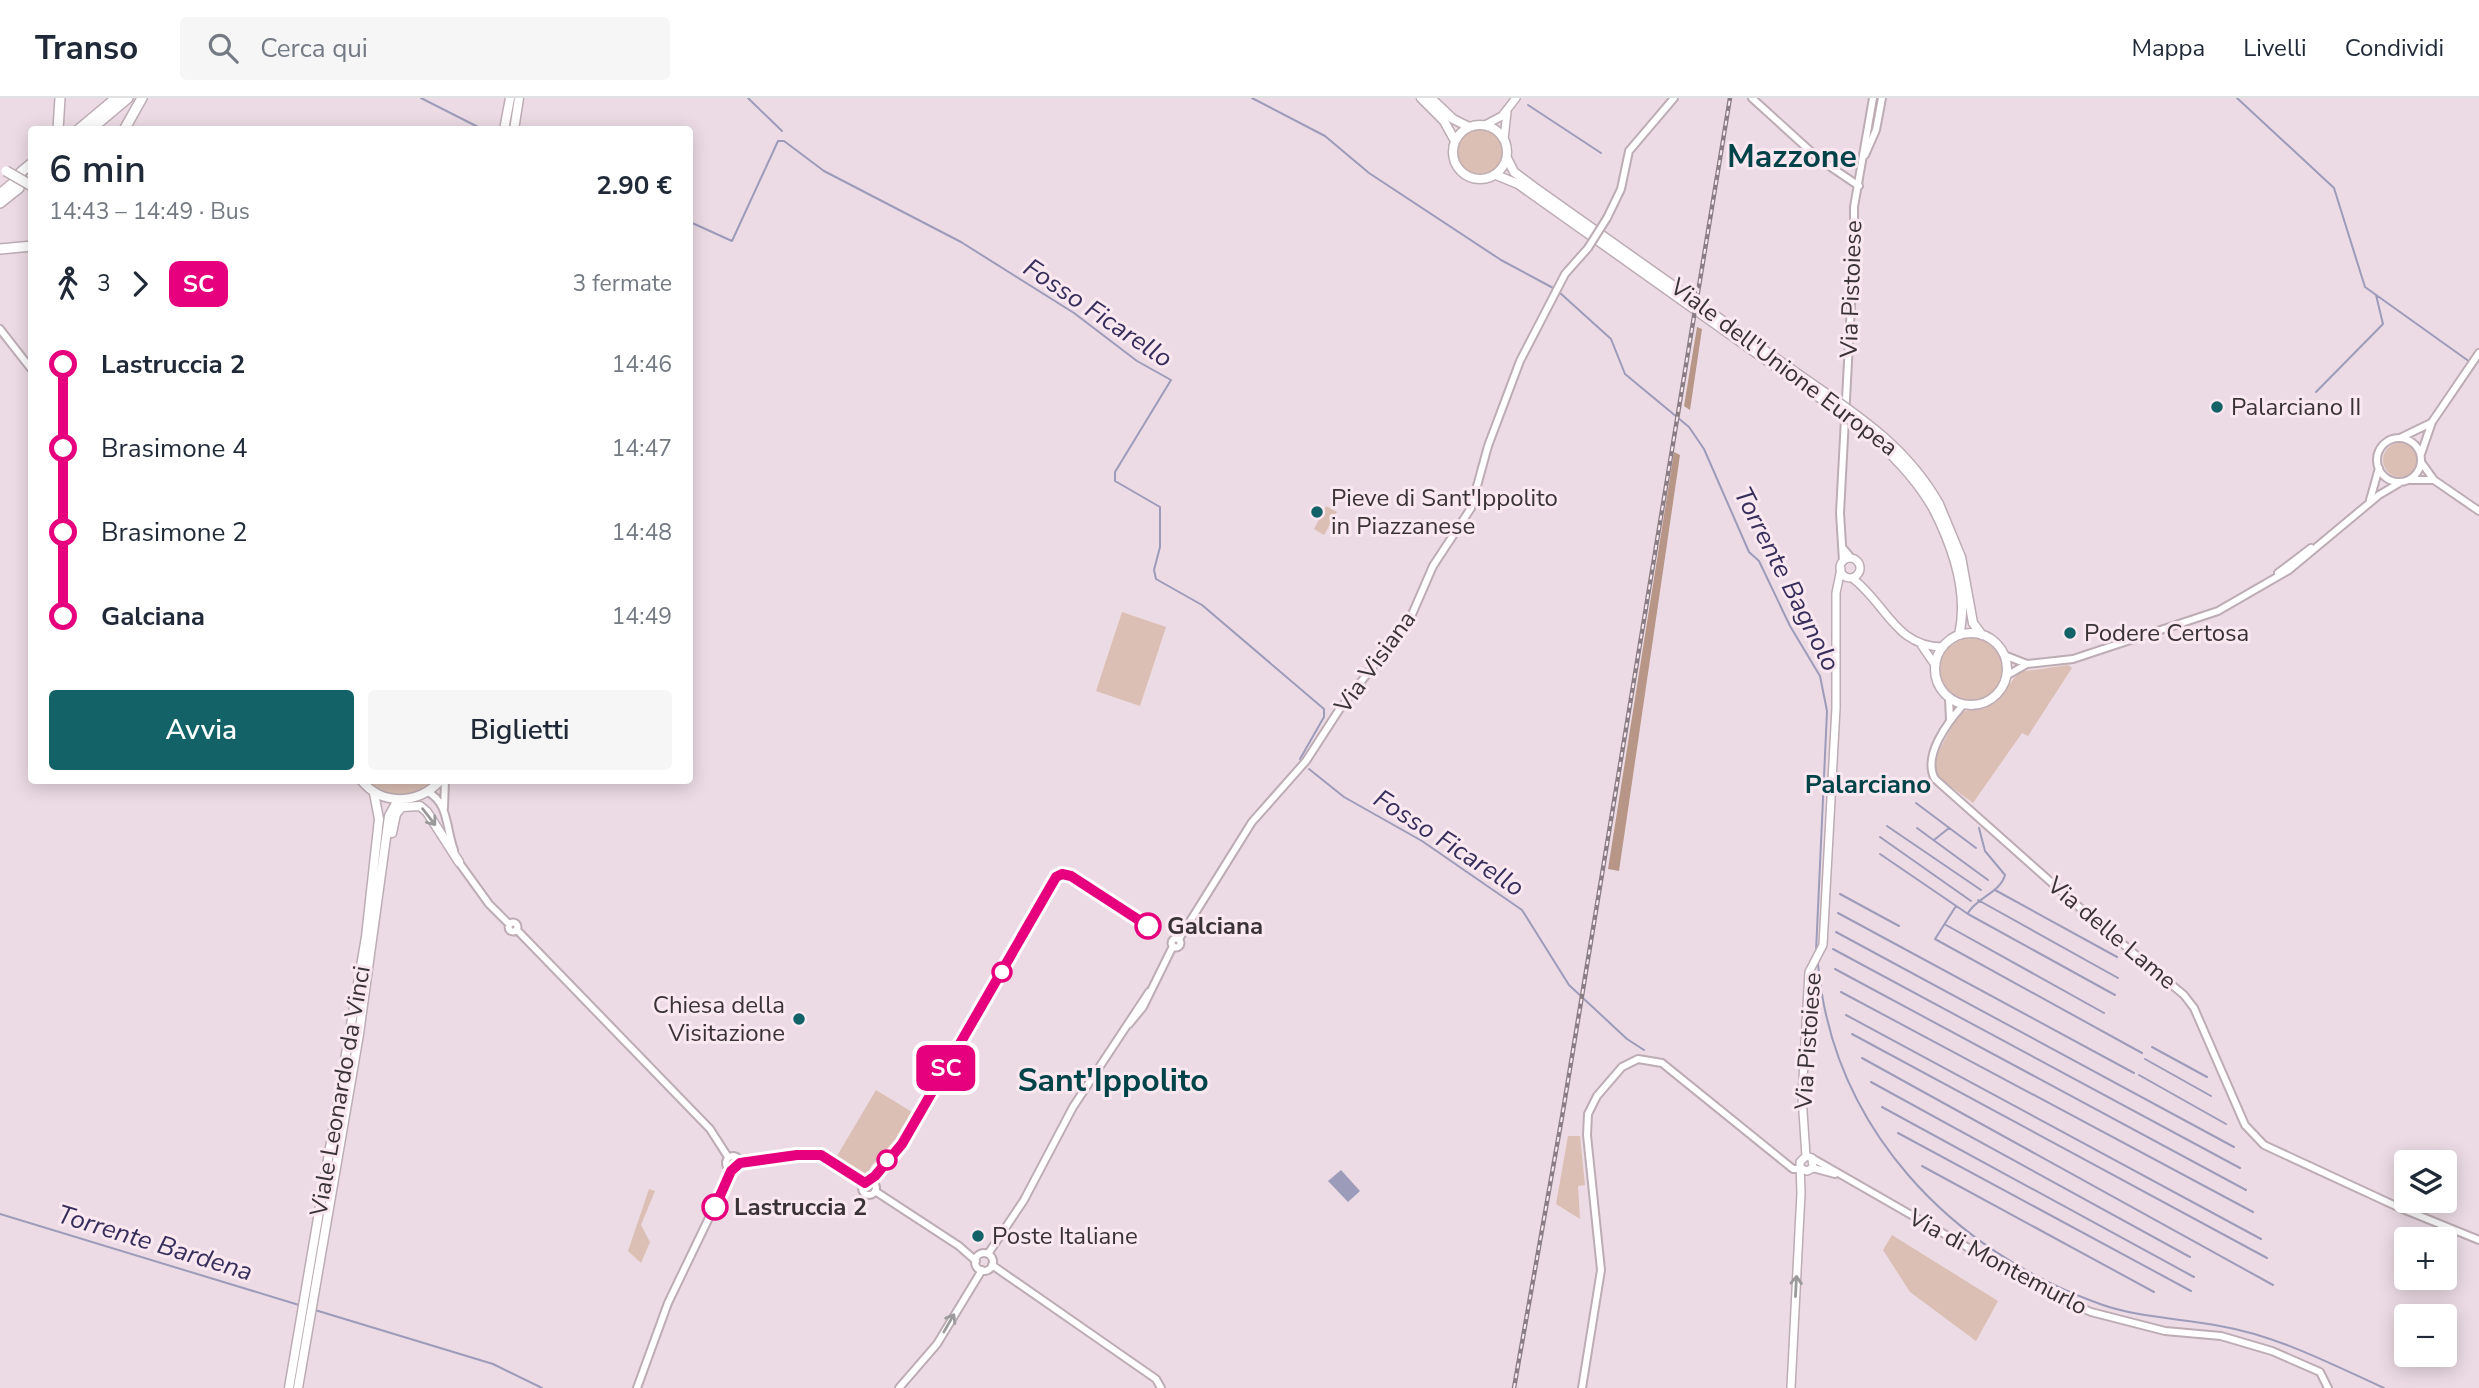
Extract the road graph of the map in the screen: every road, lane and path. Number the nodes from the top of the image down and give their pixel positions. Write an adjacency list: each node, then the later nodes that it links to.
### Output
1 (60, 98): 17 (highway)
2 (116, 98): 18 (highway)
3 (128, 98): 19 (highway)
4 (142, 98): 20 (highway)
5 (510, 98): 21 (main road)
6 (519, 98): 22 (main road)
7 (1421, 98): 26 (main road, Viale dell'Unione Europea)
8 (1431, 98): 23 (main road)
9 (1517, 98): 14 (main road)
10 (1674, 98): 80 (street, Via Visiana, bridge)
11 (1752, 98): 32 (street)
12 (1872, 98): 15 (street, Via Pistoiese)
13 (1882, 98): 24 (street, Via Pistoiese)
14 (1507, 111): 16 (main road); 25 (main road)
15 (1869, 124): 24 (street); 27 (street, Via Pistoiese)
16 (1485, 125): 23 (main road); 25 (main road)
17 (58, 126)
18 (83, 126)
19 (95, 126)
20 (126, 126)
21 (506, 126)
22 (515, 126)
23 (1469, 127): 26 (main road)
24 (1875, 133): 27 (street, Via Pistoiese)
25 (1504, 139): 28 (main road)
26 (1455, 141): 30 (main road, Viale dell'Unione Europea)
27 (1864, 157): 32 (street, Via Pistoiese)
28 (1507, 158): 30 (main road); 40 (main road, Viale dell'Unione Europea)
29 (3, 169): 31 (highway, bridge)
30 (1496, 175): 40 (main road, Viale dell'Unione Europea)
31 (28, 184)
32 (1859, 186): 50 (street, Via Pistoiese)
33 (0, 191): 34 (highway)
34 (0, 203)
35 (28, 246): 36 (highway)
36 (0, 249)
37 (0, 329): 39 (street)
38 (2478, 355): 41 (street)
39 (28, 365)
40 (1796, 377): 48 (main road, Viale dell'Unione Europea, bridge)
41 (2432, 422): 42 (street); 43 (street)
42 (2399, 438): 43 (street); 44 (street)
43 (2421, 459): 45 (street); 46 (street)
44 (2379, 468): 46 (street); 47 (street)
45 (2434, 480): 46 (street); 49 (street)
46 (2404, 481): 47 (street)
47 (2367, 505): 60 (street)
48 (1936, 506): 55 (main road, Viale dell'Unione Europea); 56 (main road, Viale dell'Unione Europea)
49 (2479, 511)
50 (1845, 563): 51 (main road); 52 (main road); 54 (main road, Via Pistoiese)
51 (1860, 570): 52 (main road); 53 (main road)
52 (1851, 578): 53 (main road); 54 (main road)
53 (1865, 587): 57 (main road)
54 (1836, 593): 77 (main road, Via Pistoiese)
55 (1959, 635): 56 (main road); 58 (main road)
56 (1982, 635): 59 (main road)
57 (1921, 646): 58 (main road); 61 (main road)
58 (1942, 647): 61 (main road)
59 (2004, 655): 60 (street); 62 (main road)
60 (2026, 664): 62 (street)
61 (1935, 666): 63 (main road)
62 (2006, 676): 64 (main road)
63 (1949, 698): 64 (main road); 65 (street)
64 (1963, 705): 65 (street)
65 (1950, 720): 79 (street, Via delle Lame)
66 (365, 784): 70 (main road)
67 (438, 784): 69 (main road)
68 (443, 784): 72 (street)
69 (428, 792): 71 (main road); 72 (street)
70 (374, 793): 71 (main road); 84 (main road, Viale Leonardo da Vinci)
71 (398, 800): 74 (main road, Viale Leonardo da Vinci)
72 (443, 809): 73 (street)
73 (459, 862): 74 (main road, one-way to 73); 75 (street)
74 (377, 912): 85 (main road, Viale Leonardo da Vinci)
75 (729, 1157): 76 (street); 78 (street)
76 (740, 1163): 78 (street); 81 (street)
77 (1807, 1164): 89 (street, Via di Montemurlo); 90 (main road, Via Pistoiese, one-way to 77); 91 (street, Via di Montemurlo)
78 (732, 1170): 86 (street)
79 (2479, 1240)
80 (988, 1254): 81 (street); 82 (street)
81 (977, 1258): 83 (street)
82 (992, 1265): 83 (street); 88 (street)
83 (982, 1270): 87 (street, one-way to 83)
84 (289, 1388)
85 (298, 1388)
86 (637, 1388)
87 (899, 1388)
88 (1161, 1388)
89 (1582, 1388)
90 (1791, 1388)
91 (2328, 1388)

